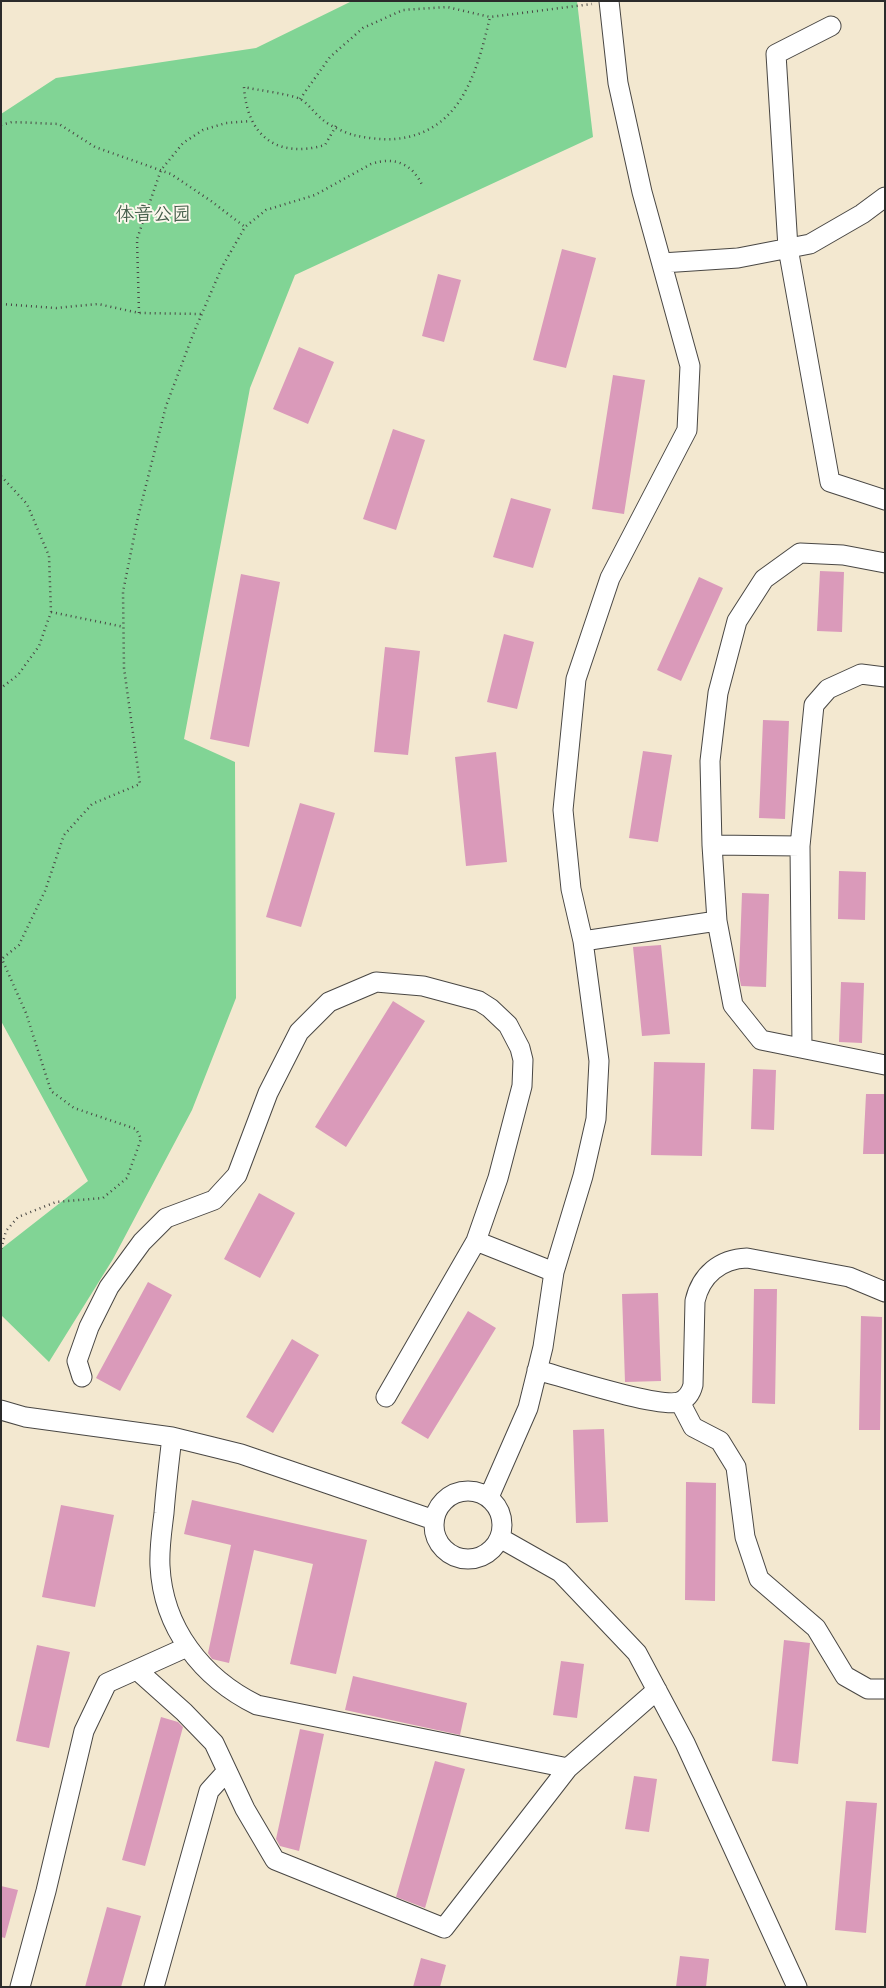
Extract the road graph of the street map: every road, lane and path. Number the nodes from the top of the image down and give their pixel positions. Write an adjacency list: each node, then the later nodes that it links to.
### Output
1 (609, 1): 2 (path); 13 (street)
2 (490, 17): 4 (path); 7 (path)
3 (831, 26): 12 (street)
4 (300, 99): 5 (path); 7 (path)
5 (251, 121): 7 (path); 8 (path)
6 (1, 125): 8 (path)
7 (336, 126)
8 (161, 170): 11 (path); 15 (path)
9 (423, 187): 11 (path)
10 (885, 197): 12 (street)
11 (245, 227): 16 (path)
12 (788, 248): 13 (street); 18 (street)
13 (662, 264): 27 (street)
14 (1, 304): 15 (path)
15 (139, 313): 16 (path)
16 (202, 314): 21 (path)
17 (1, 476): 20 (path)
18 (885, 500)
19 (885, 563): 24 (street)
20 (51, 612): 21 (path); 23 (path)
21 (124, 627): 28 (path)
22 (885, 677): 25 (street)
23 (1, 688)
24 (712, 845): 25 (street); 26 (street)
25 (800, 846): 29 (street)
26 (717, 921): 27 (street); 29 (street)
27 (583, 940): 33 (street)
28 (2, 958): 32 (path)
29 (802, 1048): 30 (street)
30 (885, 1065)
31 (476, 1241): 33 (street); 36 (street); 37 (street)
32 (1, 1249)
33 (554, 1272): 35 (street)
34 (885, 1292): 38 (street)
35 (537, 1370): 38 (street); 41 (street)
36 (82, 1377)
37 (386, 1397)
38 (680, 1402): 46 (street)
39 (1, 1410): 40 (street)
40 (172, 1437): 42 (street); 44 (street)
41 (489, 1497): 42 (street); 43 (street)
42 (434, 1520): 43 (street)
43 (500, 1538): 47 (street)
44 (187, 1647): 45 (street); 48 (street)
45 (138, 1670): 49 (street); 50 (street)
46 (885, 1688)
47 (657, 1690): 48 (street); 52 (street)
48 (568, 1768): 49 (street)
49 (227, 1771): 51 (street)
50 (20, 1987)
51 (154, 1987)
52 (797, 1987)

